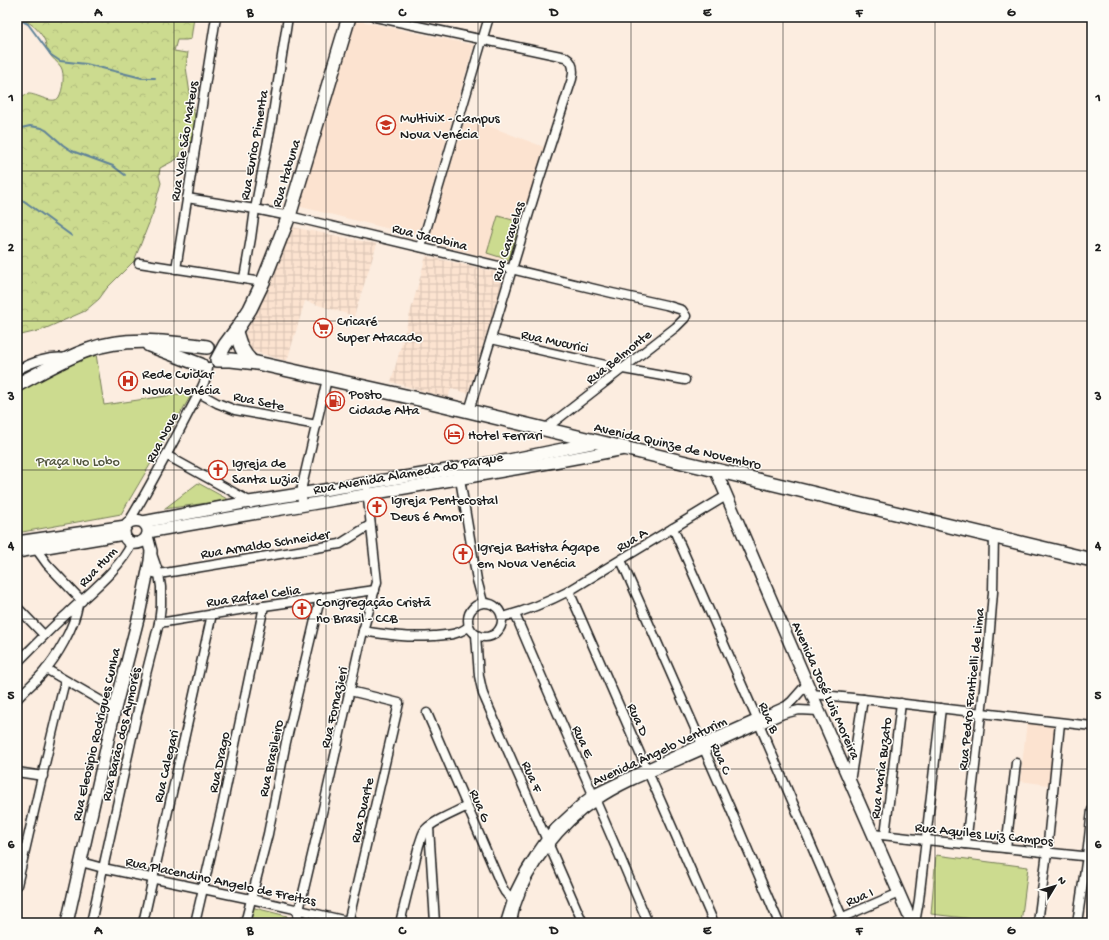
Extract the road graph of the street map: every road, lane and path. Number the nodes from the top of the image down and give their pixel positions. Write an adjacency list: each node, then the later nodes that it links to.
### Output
1 (216, 17): 7 (street, Rua Vale São Mateus)
2 (288, 17): 8 (street, Rua Eurico Pimenta)
3 (348, 17): 9 (main road, Rua Itabuna)
4 (375, 17): 6 (street)
5 (489, 17): 6 (street)
6 (482, 40): 10 (street); 13 (street, Rua Caravelas)
7 (187, 198): 8 (street, Rua Jacobina); 12 (street, Rua Vale São Mateus)
8 (255, 208): 9 (street, Rua Jacobina); 14 (street, Rua Eurico Pimenta)
9 (288, 216): 10 (street, Rua Jacobina); 15 (main road, Rua Itabuna)
10 (421, 247): 13 (street, Rua Jacobina)
11 (139, 263): 12 (street)
12 (176, 269): 14 (street)
13 (512, 269): 16 (street, Rua Jacobina); 18 (street, Rua Caravelas)
14 (244, 278): 15 (street)
15 (263, 282): 17 (main road, Rua Itabuna)
16 (666, 305): 23 (street, Rua Belmonte)
17 (236, 332): 20 (main road); 22 (main road)
18 (491, 340): 23 (street, Rua Mucurici); 29 (street, Rua Caravelas)
19 (140, 341): 20 (main road); 20 (main road); 21 (main road)
20 (211, 356): 22 (main road, Avenida Quinze de Novembro); 28 (street, Rua Nove)
21 (69, 358): 24 (street); 27 (main road)
22 (254, 362): 25 (main road, Avenida Quinze de Novembro)
23 (623, 369): 26 (street, Rua Mucurici); 31 (street, Rua Belmonte)
24 (17, 370)
25 (327, 378): 29 (main road, Avenida Quinze de Novembro); 30 (street)
26 (685, 380)
27 (17, 385)
28 (199, 393): 30 (street, Rua Sete); 34 (street, Rua Nove)
29 (469, 410): 31 (main road, Avenida Quinze de Novembro)
30 (316, 425): 40 (street)
31 (545, 429): 32 (main road, Avenida Quinze de Novembro)
32 (598, 442): 33 (main road, Avenida Quinze de Novembro); 36 (street)
33 (625, 448): 35 (main road, Avenida Quinze de Novembro); 36 (street, Rua Avenida Alameda do Parque)
34 (166, 456): 41 (street); 45 (street, Rua Nove)
35 (714, 469): 39 (street, Avenida José Luis Moreira); 46 (main road, Avenida Quinze de Novembro)
36 (459, 473): 37 (street); 38 (street, Rua Avenida Alameda do Parque); 58 (street)
37 (366, 483): 38 (street, Rua Fornazieri); 40 (street)
38 (367, 495): 40 (street, Rua Avenida Alameda do Parque); 43 (street, Rua Fornazieri)
39 (726, 496): 44 (street, Rua A); 75 (street, Avenida José Luis Moreira)
40 (302, 499): 41 (street); 42 (street, Rua Avenida Alameda do Parque)
41 (249, 502): 42 (street); 45 (street)
42 (253, 514): 45 (street, Rua Avenida Alameda do Parque)
43 (370, 525): 54 (street, Rua Arnaldo Schneider); 55 (street, Rua Fornazieri)
44 (673, 528): 51 (street, Rua A); 85 (street, Rua B)
45 (136, 531): 48 (street); 49 (street); 59 (street, Rua Hum)
46 (994, 535): 52 (main road, Avenida Quinze de Novembro); 84 (street, Rua Pedro Fanticelli de Lima)
47 (17, 542): 48 (street)
48 (33, 544): 50 (street); 59 (street)
49 (151, 550): 53 (street, Rua Eleosipio Rodrigues Cunha); 54 (street, Rua Barão dos Aymorés)
50 (17, 552)
51 (621, 560): 56 (street, Rua A); 88 (street, Rua C)
52 (1092, 560)
53 (148, 571): 54 (street); 81 (street, Rua Eleosipio Rodrigues Cunha)
54 (160, 574): 66 (street, Rua Barão dos Aymorés)
55 (375, 590): 57 (street, Rua Rafael Celia); 69 (street, Rua Fornazieri)
56 (569, 592): 63 (street, Rua A); 90 (street, Rua D)
57 (320, 599): 60 (street, Rua Rafael Celia); 111 (street, Rua Brasileiro)
58 (483, 602): 65 (street); 68 (street)
59 (80, 603): 64 (street, Rua Hum); 67 (street)
60 (264, 606): 62 (street, Rua Rafael Celia); 109 (street, Rua Drago)
61 (17, 607): 71 (street)
62 (212, 614): 66 (street, Rua Rafael Celia); 107 (street, Rua Calegari)
63 (514, 614): 65 (street, Rua A); 94 (street, Rua E)
64 (63, 617): 67 (street); 71 (street, Rua Hum)
65 (503, 618): 70 (street)
66 (158, 623): 106 (street, Rua Barão dos Aymorés)
67 (72, 625): 73 (street)
68 (469, 626): 69 (street); 70 (street)
69 (363, 631): 76 (street, Rua Fornazieri)
70 (476, 635): 100 (street, Rua F)
71 (44, 636): 72 (street, Rua Hum)
72 (17, 662)
73 (46, 669): 74 (street); 77 (street)
74 (65, 681): 81 (street); 92 (street)
75 (810, 689): 78 (street); 82 (street, Avenida José Luis Moreira); 85 (street, Avenida Ângelo Venturim)
76 (350, 691): 113 (street, Rua Fornazieri); 115 (street, Rua Duarte)
77 (17, 699)
78 (863, 699): 79 (street); 93 (street)
79 (901, 703): 80 (street); 98 (street, Rua Maria Buzato)
80 (941, 708): 84 (street); 99 (street)
81 (115, 709): 105 (street, Rua Eleosipio Rodrigues Cunha)
82 (819, 711): 85 (street, Avenida Ângelo Venturim); 93 (street, Avenida José Luis Moreira)
83 (427, 713): 95 (street, Rua G)
84 (982, 713): 86 (street); 101 (street, Rua Pedro Fanticelli de Lima)
85 (758, 722): 88 (street, Avenida Ângelo Venturim); 114 (street, Rua B)
86 (1060, 723): 87 (street); 103 (street)
87 (1092, 726)
88 (703, 747): 90 (street, Avenida Ângelo Venturim); 129 (street, Rua C)
89 (1016, 763): 102 (street)
90 (648, 771): 94 (street, Avenida Ângelo Venturim); 128 (street, Rua D)
91 (17, 772): 92 (street)
92 (43, 776): 108 (street)
93 (850, 782): 98 (street, Avenida José Luis Moreira)
94 (594, 797): 100 (street, Avenida Ângelo Venturim); 127 (street, Rua E)
95 (467, 806): 97 (street); 112 (street, Rua G)
96 (1092, 810): 104 (street)
97 (429, 827): 122 (street); 123 (street)
98 (879, 835): 99 (street, Rua Aquiles Luiz Campos); 110 (street, Avenida José Luis Moreira)
99 (926, 840): 101 (street, Rua Aquiles Luiz Campos); 131 (street)
100 (547, 842): 112 (street, Avenida Ângelo Venturim); 126 (street, Rua F)
101 (966, 844): 102 (street, Rua Aquiles Luiz Campos)
102 (1006, 848): 103 (street, Rua Aquiles Luiz Campos)
103 (1047, 852): 104 (street, Rua Aquiles Luiz Campos); 132 (street)
104 (1089, 857): 133 (street)
105 (81, 862): 106 (street, Rua Placendino Angelo de Freitas); 116 (street, Rua Eleosipio Rodrigues Cunha)
106 (102, 868): 107 (street, Rua Placendino Angelo de Freitas); 117 (street, Rua Barão dos Aymorés)
107 (153, 879): 109 (street, Rua Placendino Angelo de Freitas); 118 (street, Rua Calegari)
108 (17, 885)
109 (203, 889): 111 (street, Rua Placendino Angelo de Freitas); 119 (street, Rua Drago)
110 (899, 893): 114 (street, Rua I); 131 (street, Avenida José Luis Moreira)
111 (252, 899): 113 (street, Rua Placendino Angelo de Freitas); 120 (street, Rua Brasileiro)
112 (514, 903): 124 (street, Avenida Ângelo Venturim); 125 (street, Avenida Ângelo Venturim)
113 (299, 910): 115 (street, Rua Placendino Angelo de Freitas); 121 (street, Rua Fornazieri)
114 (842, 918): 130 (street, Rua I)
115 (351, 922)
116 (67, 923)
117 (91, 923)
118 (143, 923)
119 (195, 923)
120 (245, 923)
121 (296, 923)
122 (400, 923)
123 (435, 923)
124 (506, 923)
125 (512, 923)
126 (583, 923)
127 (648, 923)
128 (714, 923)
129 (779, 923)
130 (829, 923)
131 (914, 923)
132 (1038, 923)
133 (1077, 923)

